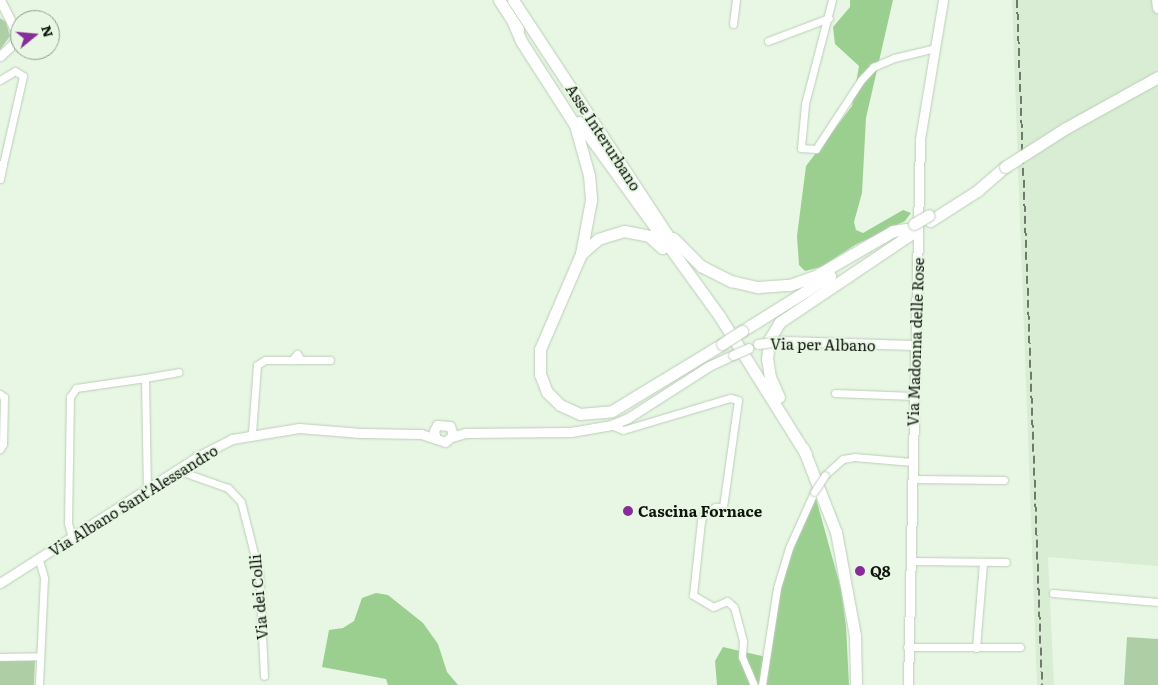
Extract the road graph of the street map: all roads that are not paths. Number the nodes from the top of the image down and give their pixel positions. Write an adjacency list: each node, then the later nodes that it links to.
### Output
1 (0, 0): 10 (street)
2 (498, 0): 13 (highway)
3 (512, 0): 24 (highway, Asse Interurbano)
4 (736, 0): 14 (street)
5 (832, 0): 11 (street)
6 (943, 0): 17 (street, Via Madonna delle Rose)
7 (1157, 0): 8 (main road)
8 (1158, 8)
9 (0, 14): 12 (street)
10 (10, 17)
11 (829, 18): 15 (street); 17 (street)
12 (10, 22)
13 (513, 22): 25 (highway); 26 (highway)
14 (733, 24)
15 (768, 40)
16 (10, 47): 18 (street)
17 (935, 48): 28 (street, Via Madonna delle Rose)
18 (0, 56)
19 (1158, 78): 23 (highway, bridge)
20 (0, 80): 21 (street)
21 (2, 164): 22 (street)
22 (0, 179)
23 (912, 228): 24 (highway); 25 (highway, bridge); 42 (highway)
24 (665, 230): 26 (highway, Asse Interurbano)
25 (581, 254): 27 (highway)
26 (692, 277): 27 (highway)
27 (720, 317): 42 (highway)
28 (916, 345): 34 (street, Via Madonna delle Rose); 35 (street, Via per Albano, bridge)
29 (330, 360): 38 (street)
30 (178, 372): 31 (street)
31 (144, 378): 47 (street); 48 (street)
32 (835, 393): 34 (street)
33 (0, 394): 41 (street)
34 (914, 396): 43 (street, Via Madonna delle Rose)
35 (611, 425): 37 (street); 63 (street)
36 (435, 427): 37 (street); 39 (street, Via Albano Sant'Alessandro); 40 (street)
37 (452, 432): 40 (street)
38 (252, 434): 39 (street, Via Albano Sant'Alessandro); 44 (street, Via Albano Sant'Alessandro)
39 (421, 434): 40 (street, Via Albano Sant'Alessandro)
40 (436, 439)
41 (0, 449)
42 (806, 454): 65 (highway)
43 (912, 462): 45 (street, Via Madonna delle Rose); 64 (street, bridge)
44 (177, 470): 47 (street, Via Albano Sant'Alessandro); 61 (street, Via dei Colli)
45 (912, 479): 46 (street); 50 (street, Via Madonna delle Rose)
46 (1004, 480)
47 (147, 490): 48 (street, Via Albano Sant'Alessandro)
48 (72, 538): 49 (street, Via Albano Sant'Alessandro)
49 (39, 560): 53 (street, Via Albano Sant'Alessandro); 60 (street)
50 (910, 561): 51 (street); 56 (street, Via Madonna delle Rose)
51 (983, 562): 52 (street); 58 (street)
52 (1006, 562)
53 (0, 582)
54 (1052, 593): 55 (street)
55 (1158, 602)
56 (907, 647): 58 (street); 66 (street, Via Madonna delle Rose)
57 (1020, 647): 58 (street)
58 (976, 648)
59 (0, 656): 60 (street)
60 (39, 656): 62 (street)
61 (264, 676)
62 (39, 685)
63 (754, 685)
64 (762, 685)
65 (856, 685)
66 (908, 685)

